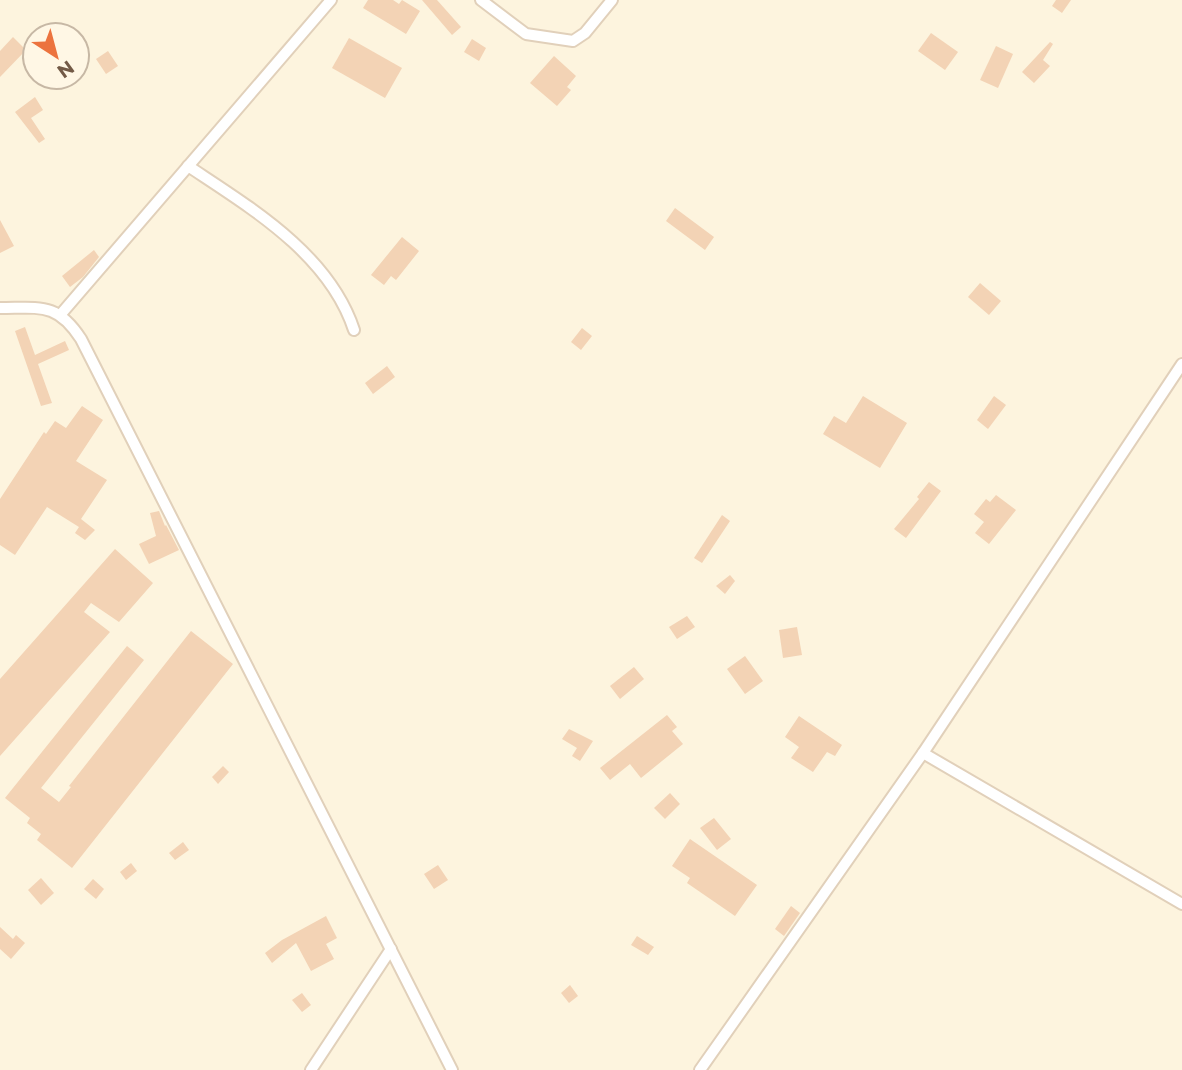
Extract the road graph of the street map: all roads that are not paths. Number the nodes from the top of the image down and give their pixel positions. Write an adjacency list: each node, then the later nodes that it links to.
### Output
1 (331, 0): 4 (street)
2 (481, 0): 3 (street)
3 (612, 0)
4 (188, 166): 6 (street); 7 (street)
5 (0, 308): 6 (street)
6 (61, 314): 11 (street)
7 (354, 330)
8 (1182, 365): 9 (street)
9 (923, 753): 10 (street); 14 (street)
10 (1182, 904)
11 (391, 949): 12 (street); 13 (street)
12 (311, 1070)
13 (452, 1070)
14 (700, 1070)

